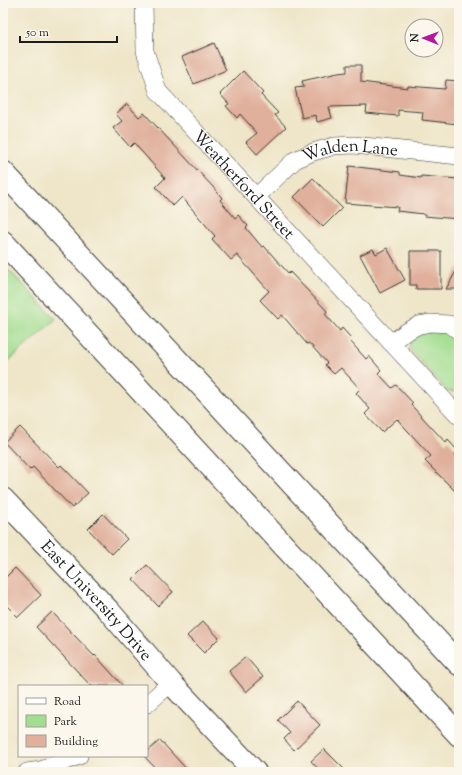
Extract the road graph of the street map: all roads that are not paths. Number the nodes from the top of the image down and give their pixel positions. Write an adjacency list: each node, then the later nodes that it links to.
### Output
1 (144, 3): 4 (street, Weatherford Street)
2 (459, 156): 4 (street, Walden Lane)
3 (3, 172): 10 (main road)
4 (256, 196): 7 (street, Weatherford Street)
5 (3, 242): 13 (main road)
6 (459, 331): 7 (street)
7 (391, 343): 8 (street, Weatherford Street)
8 (458, 412)
9 (3, 499): 11 (main road, East University Drive)
10 (459, 664)
11 (171, 683): 12 (street); 16 (main road, East University Drive)
12 (148, 703)
13 (459, 735)
14 (76, 757): 15 (street)
15 (27, 772)
16 (255, 772)

